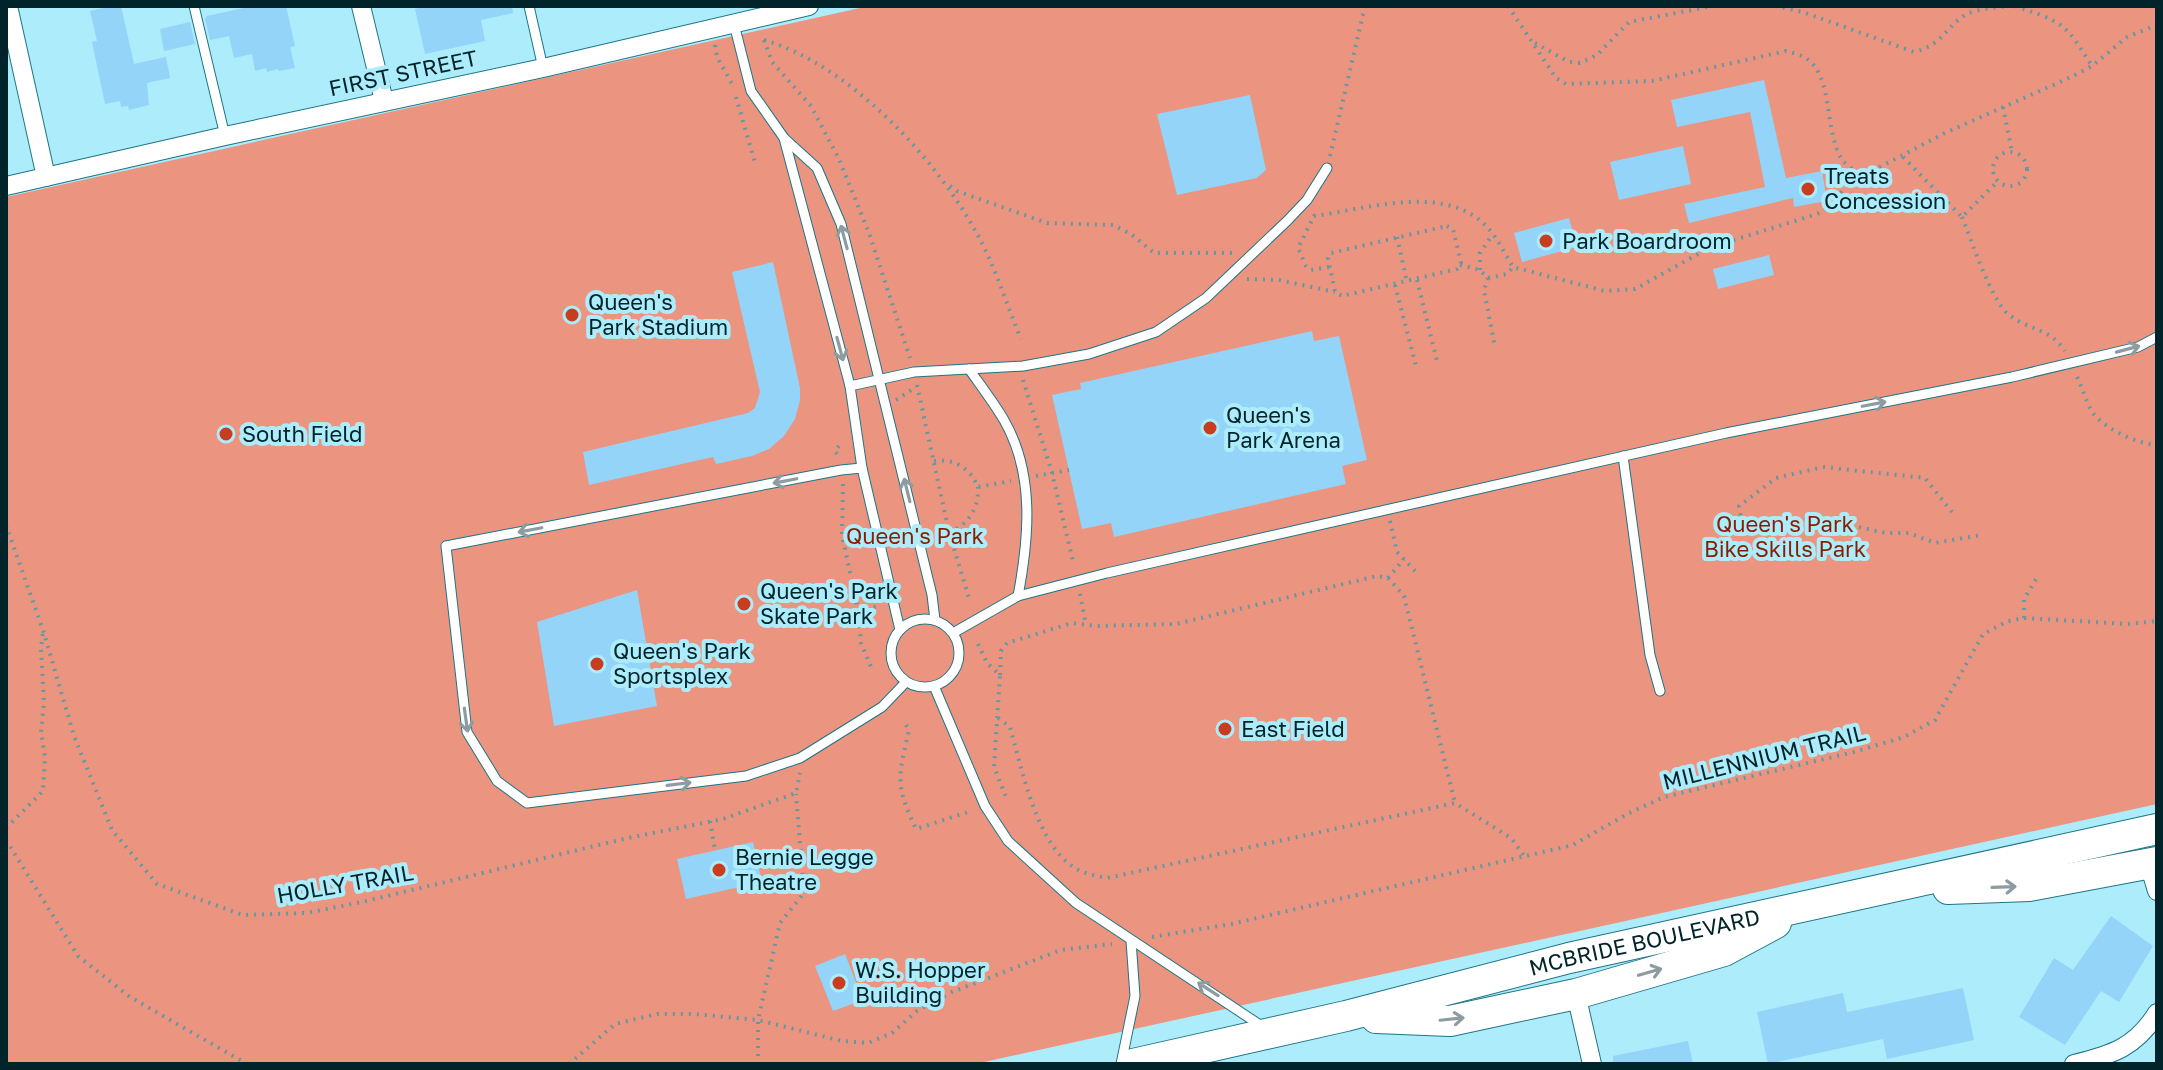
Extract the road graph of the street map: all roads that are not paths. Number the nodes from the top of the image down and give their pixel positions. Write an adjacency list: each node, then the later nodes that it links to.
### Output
1 (8, 6): 12 (street)
2 (194, 6): 9 (lane)
3 (361, 6): 8 (street)
4 (529, 6): 7 (lane)
5 (809, 6): 6 (street, FIRST STREET)
6 (732, 15): 7 (street, FIRST STREET); 10 (lane)
7 (543, 68): 8 (street, FIRST STREET)
8 (384, 101): 9 (street, FIRST STREET)
9 (225, 136): 12 (street, FIRST STREET)
10 (784, 138): 16 (lane, one-way to 10); 17 (lane, one-way to 17)
11 (1327, 168): 15 (lane)
12 (46, 177): 13 (street, FIRST STREET)
13 (6, 186)
14 (2157, 337): 18 (lane, one-way to 14)
15 (969, 369): 16 (lane); 20 (lane)
16 (881, 379): 17 (lane); 21 (lane, one-way to 16)
17 (850, 386): 19 (lane)
18 (1623, 456): 20 (lane); 26 (lane)
19 (862, 468): 22 (lane); 24 (lane, one-way to 24)
20 (1018, 596): 23 (lane)
21 (935, 620): 22 (lane); 23 (lane)
22 (900, 630): 24 (lane)
23 (953, 633): 25 (lane)
24 (906, 682): 25 (lane)
25 (934, 686): 31 (lane)
26 (1660, 691)
27 (2157, 829): 29 (main road, MCBRIDE BOULEVARD)
28 (2154, 872): 29 (main road, one-way to 28)
29 (1870, 892): 30 (main road, MCBRIDE BOULEVARD)
30 (1810, 905): 32 (main road, one-way to 30); 34 (main road, MCBRIDE BOULEVARD)
31 (1131, 941): 35 (lane, one-way to 31); 36 (lane)
32 (1576, 994): 34 (main road, one-way to 32); 38 (street)
33 (2157, 1013): 39 (street)
34 (1346, 1016): 35 (main road, MCBRIDE BOULEVARD)
35 (1273, 1033): 37 (main road, MCBRIDE BOULEVARD)
36 (1121, 1064)
37 (1133, 1064)
38 (1592, 1064)
39 (2074, 1064)

